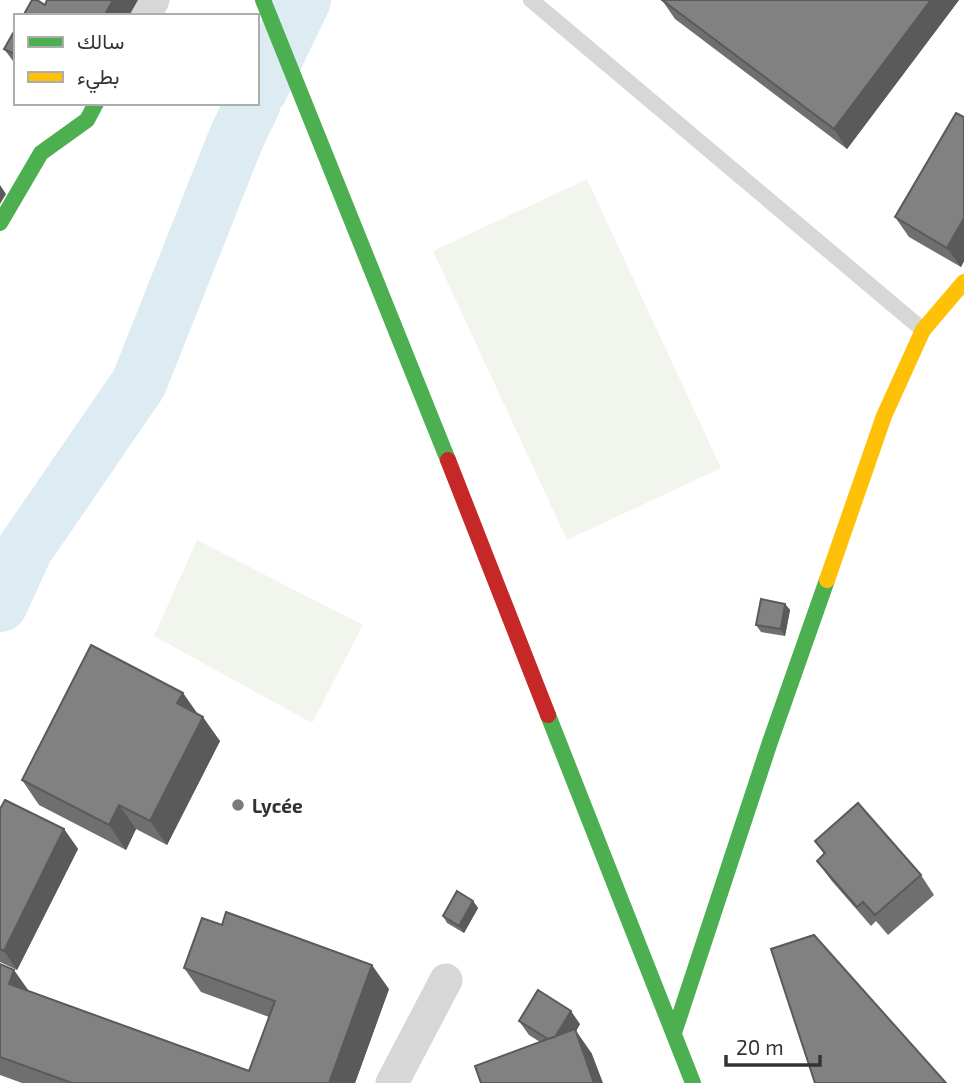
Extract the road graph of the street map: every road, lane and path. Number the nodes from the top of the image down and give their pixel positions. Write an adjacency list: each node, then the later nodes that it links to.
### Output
1 (263, 0): 8 (main road)
2 (531, 0): 6 (lane)
3 (95, 105): 4 (main road)
4 (0, 223)
5 (964, 282): 6 (main road)
6 (923, 330): 8 (main road)
7 (446, 980): 9 (street)
8 (674, 1033): 10 (main road)
9 (392, 1083)
10 (693, 1083)

